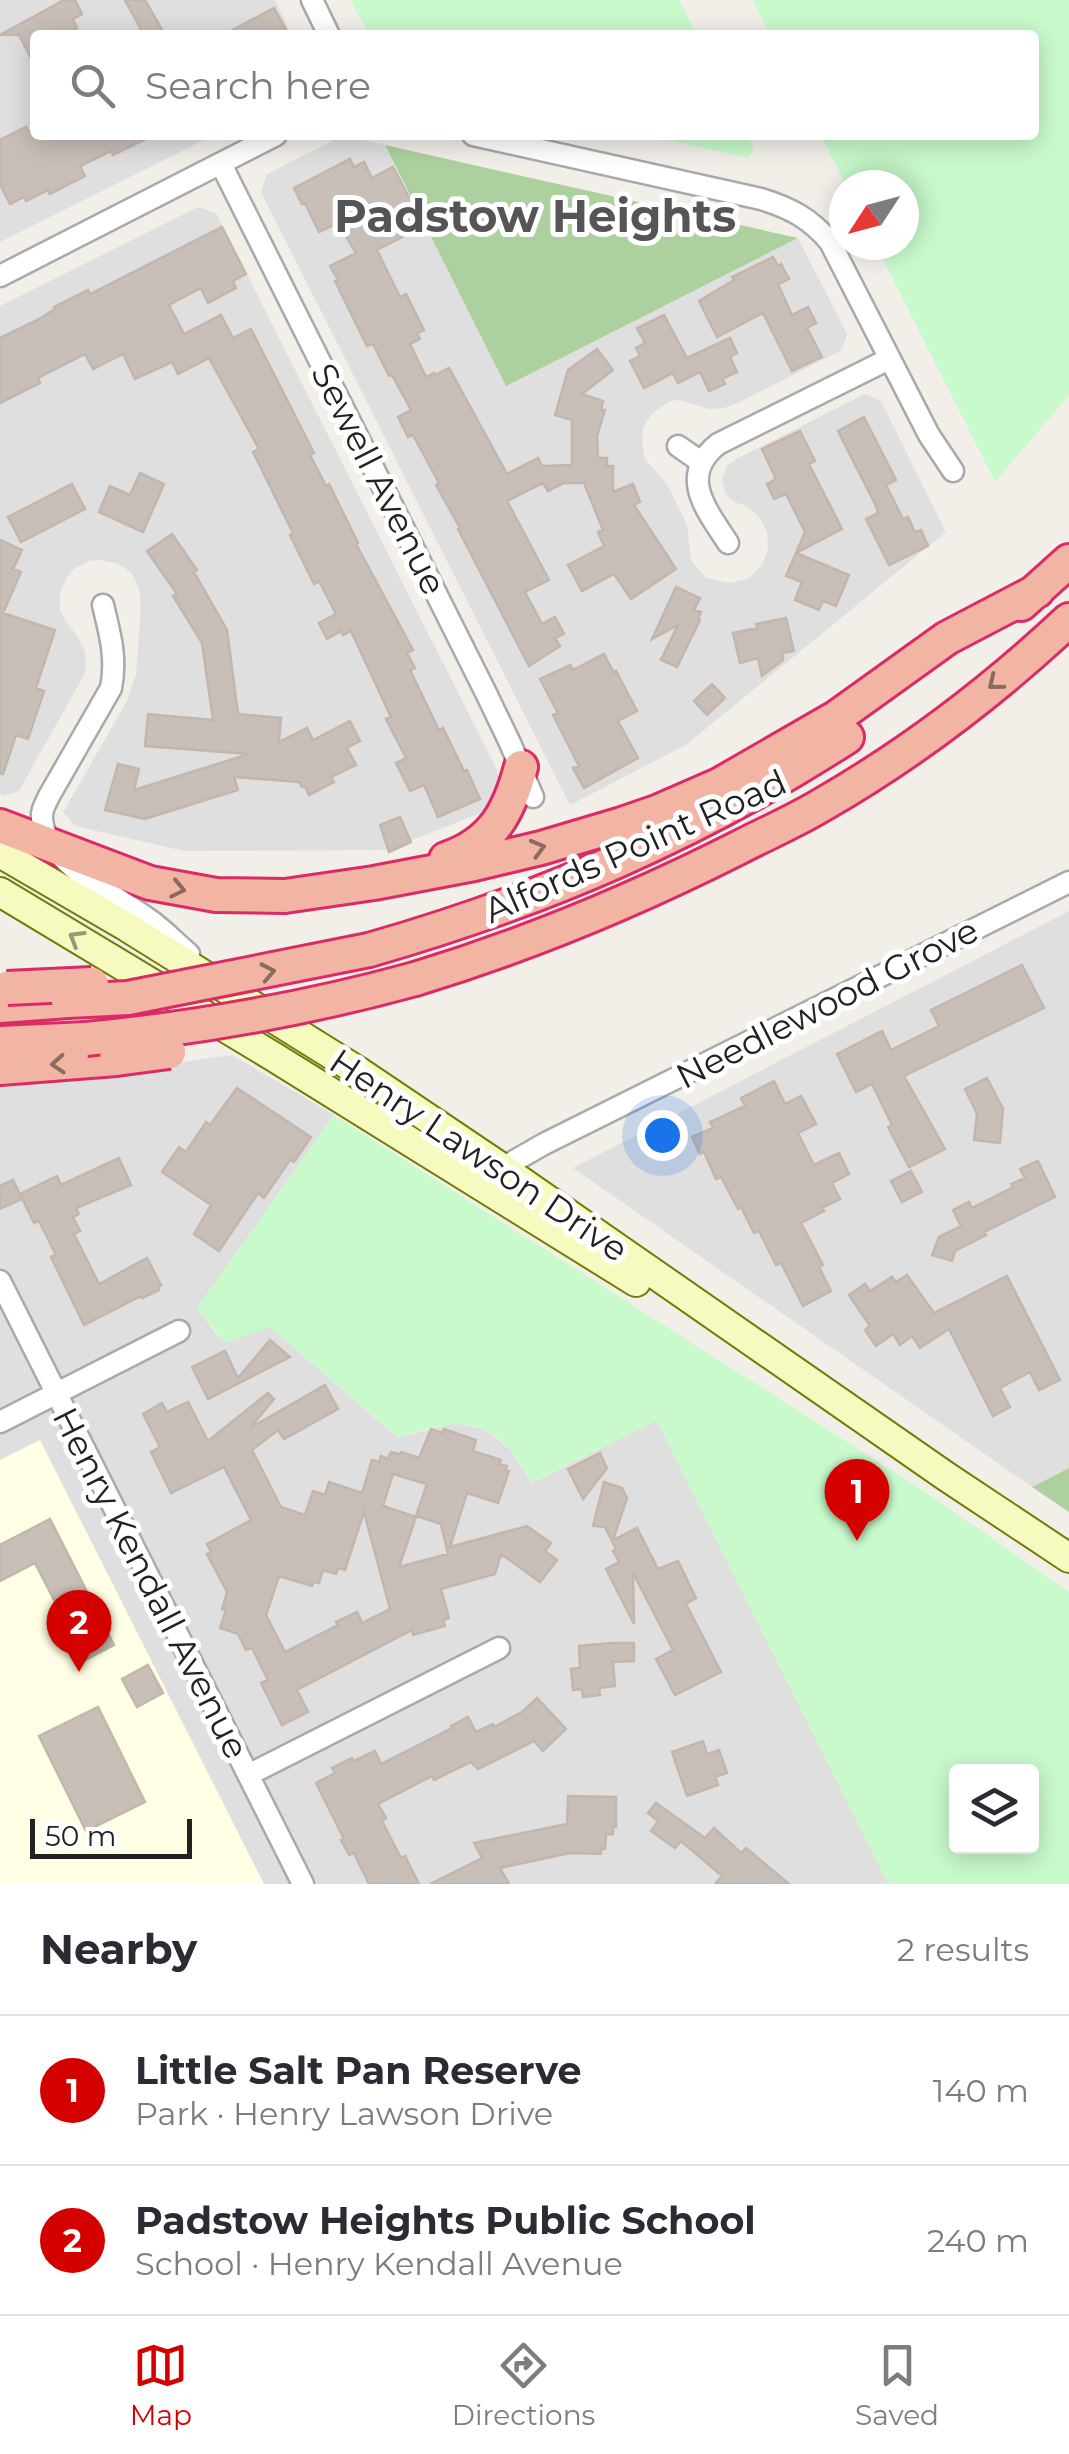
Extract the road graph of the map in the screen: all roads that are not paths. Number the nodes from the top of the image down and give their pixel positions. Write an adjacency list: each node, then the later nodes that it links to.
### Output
1 (312, 0): 2 (street)
2 (327, 30)
3 (267, 140): 5 (street)
4 (496, 140): 7 (street)
5 (221, 164): 6 (street); 16 (street, Sewell Avenue)
6 (0, 276)
7 (890, 358): 9 (street); 10 (street)
8 (678, 446): 9 (street)
9 (701, 462): 11 (street)
10 (953, 471)
11 (728, 543)
12 (1069, 561): 13 (highway, Alfords Point Road)
13 (1037, 591): 21 (highway, one-way to 13); 25 (highway, Alfords Point Road, one-way to 13, bridge)
14 (103, 604): 18 (street)
15 (1069, 620): 23 (highway, Alfords Point Road, one-way to 23)
16 (527, 782): 21 (highway)
17 (0, 826): 18 (highway)
18 (53, 846): 21 (highway, one-way to 21); 24 (street)
19 (0, 852): 24 (main road, Henry Lawson Drive)
20 (1069, 882): 28 (street, Needlewood Grove)
21 (374, 883)
22 (0, 892): 28 (main road, Henry Lawson Drive, one-way to 22)
23 (426, 986): 26 (highway, Alfords Point Road, bridge); 27 (highway, one-way to 27, bridge)
24 (236, 996): 28 (main road, Henry Lawson Drive)
25 (4, 997)
26 (0, 1043)
27 (0, 1068)
28 (495, 1179): 33 (main road, Henry Lawson Drive)
29 (0, 1281): 31 (street, Henry Kendall Avenue)
30 (179, 1331): 31 (street)
31 (56, 1393): 32 (street); 35 (street, Henry Kendall Avenue)
32 (0, 1422)
33 (1069, 1558)
34 (499, 1648): 35 (street)
35 (248, 1775): 36 (street, Henry Kendall Avenue)
36 (303, 1884)

